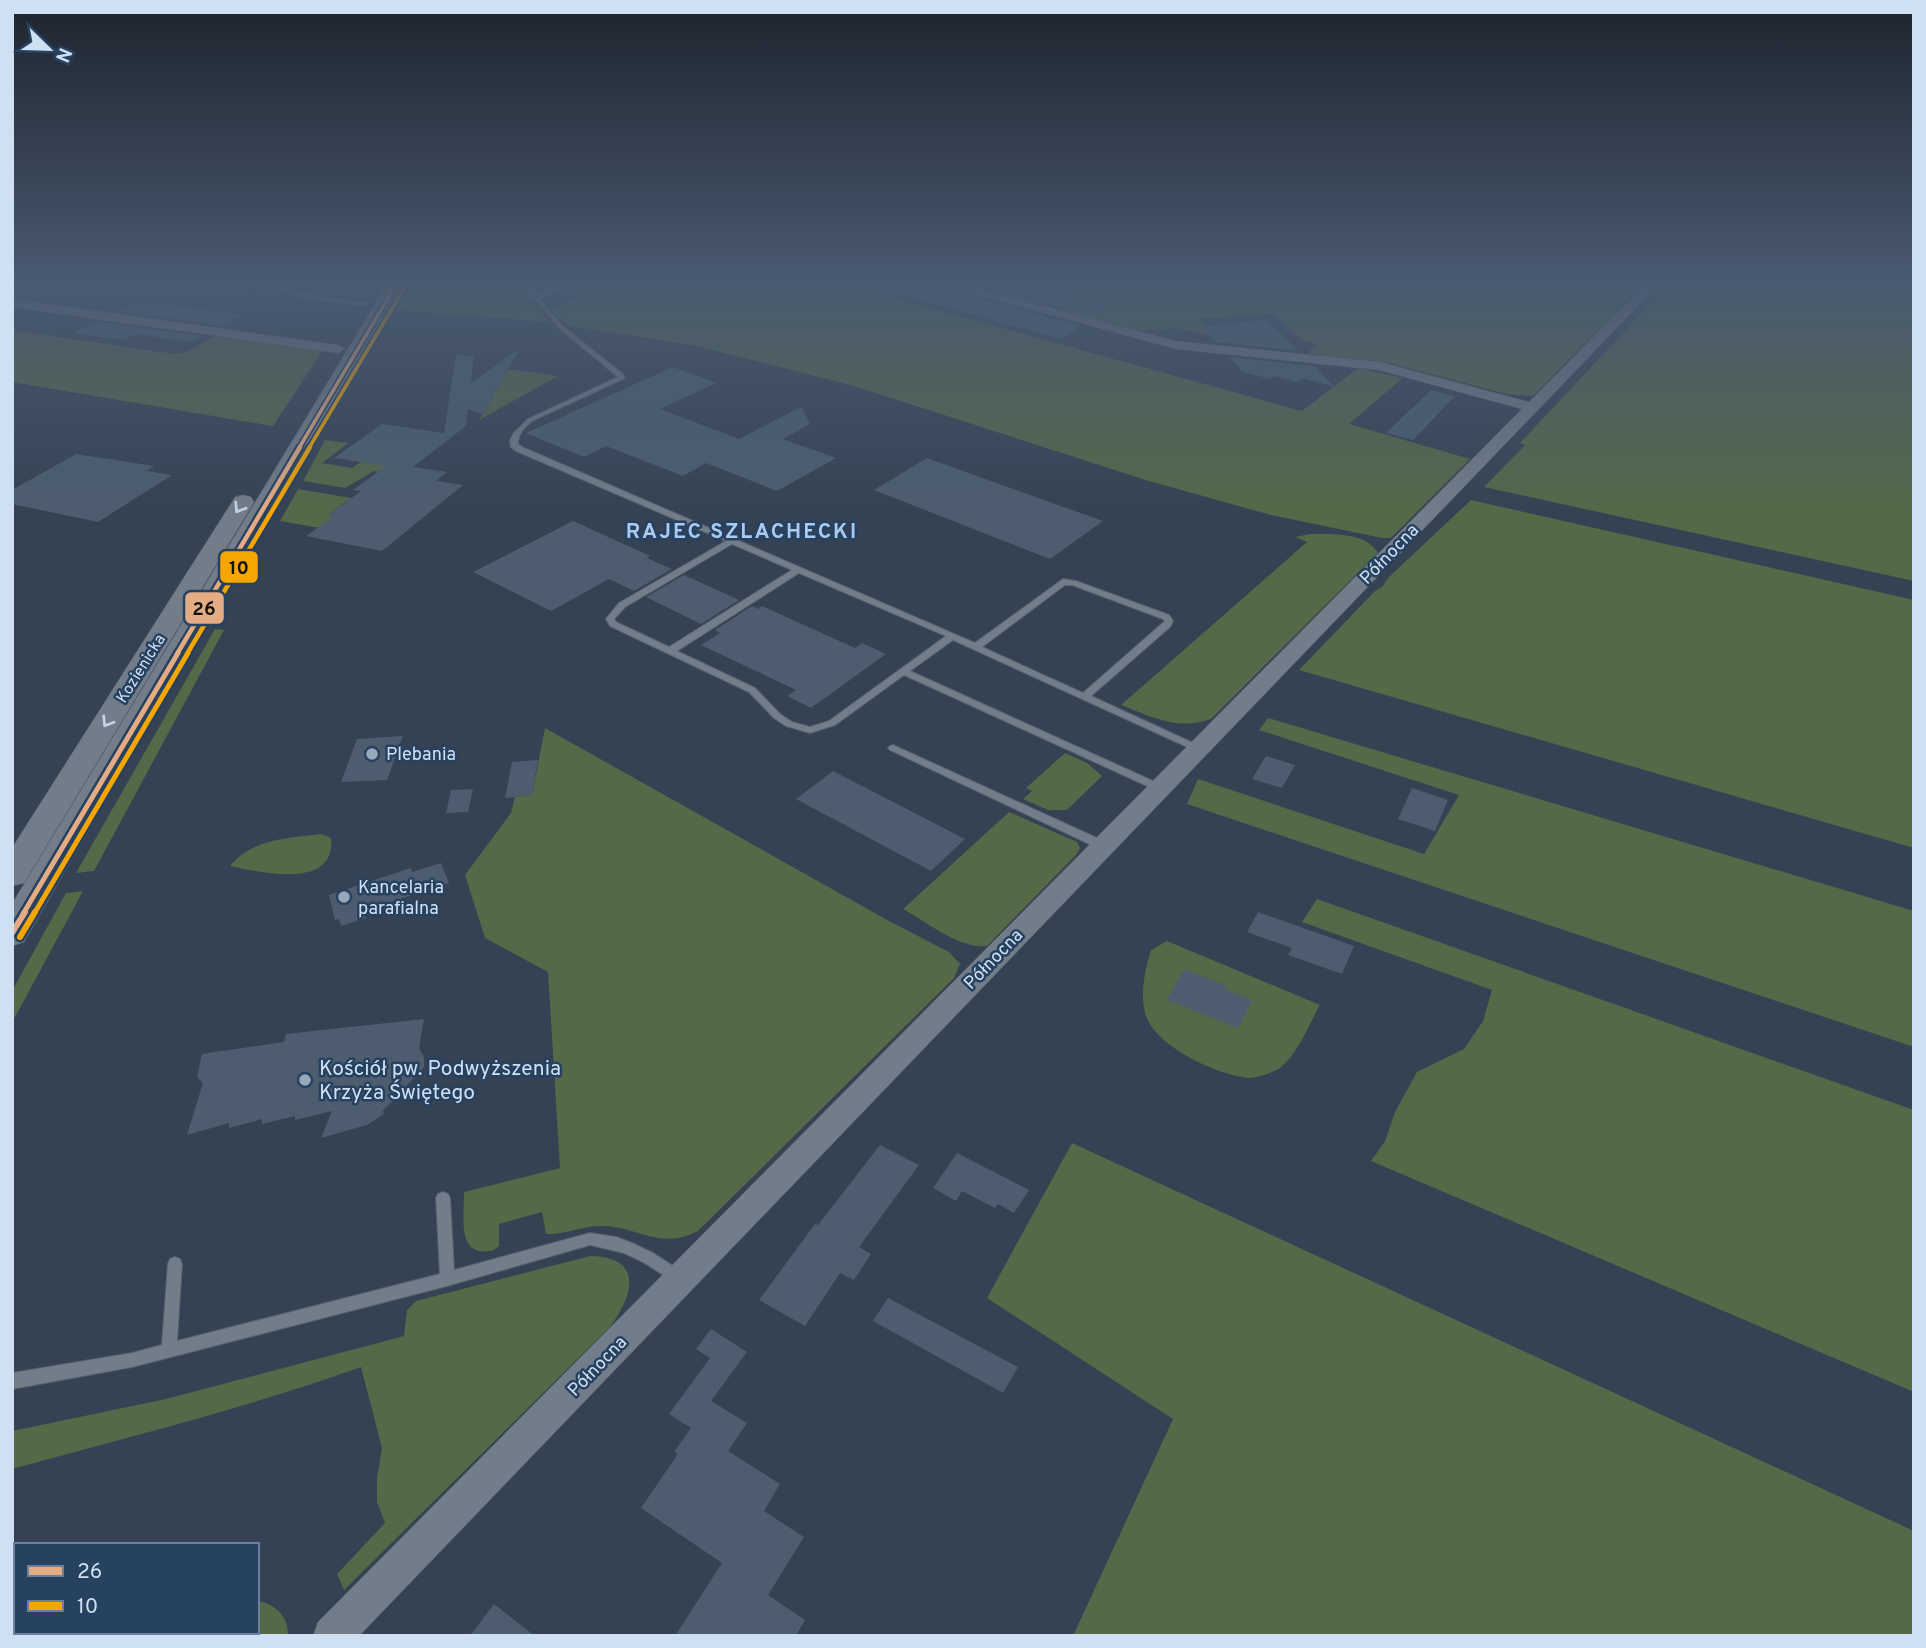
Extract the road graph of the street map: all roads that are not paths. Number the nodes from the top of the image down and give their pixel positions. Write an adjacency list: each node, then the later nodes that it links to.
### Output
1 (331, 360): 18 (main road, Kozienicka, one-way to 18)
2 (352, 360): 19 (main road, Kozienicka)
3 (602, 360): 7 (lane)
4 (1322, 360): 6 (street)
5 (1579, 360): 6 (street, Północna)
6 (1532, 407): 15 (street, Północna)
7 (732, 541): 8 (lane); 11 (lane)
8 (799, 570): 9 (lane); 11 (lane)
9 (952, 636): 10 (lane); 12 (lane)
10 (976, 647): 13 (lane); 13 (lane)
11 (670, 651): 12 (lane)
12 (902, 671): 16 (lane)
13 (1084, 697): 15 (lane)
14 (893, 748): 17 (lane)
15 (1199, 749): 16 (street, Północna)
16 (1160, 788): 17 (street, Północna)
17 (1104, 846): 23 (street, Północna)
18 (12, 874)
19 (12, 933)
20 (443, 1198): 22 (lane)
21 (174, 1264): 24 (lane)
22 (446, 1279): 23 (lane); 24 (lane)
23 (682, 1279): 26 (street, Północna)
24 (169, 1350): 25 (lane)
25 (12, 1381)
26 (332, 1636)

